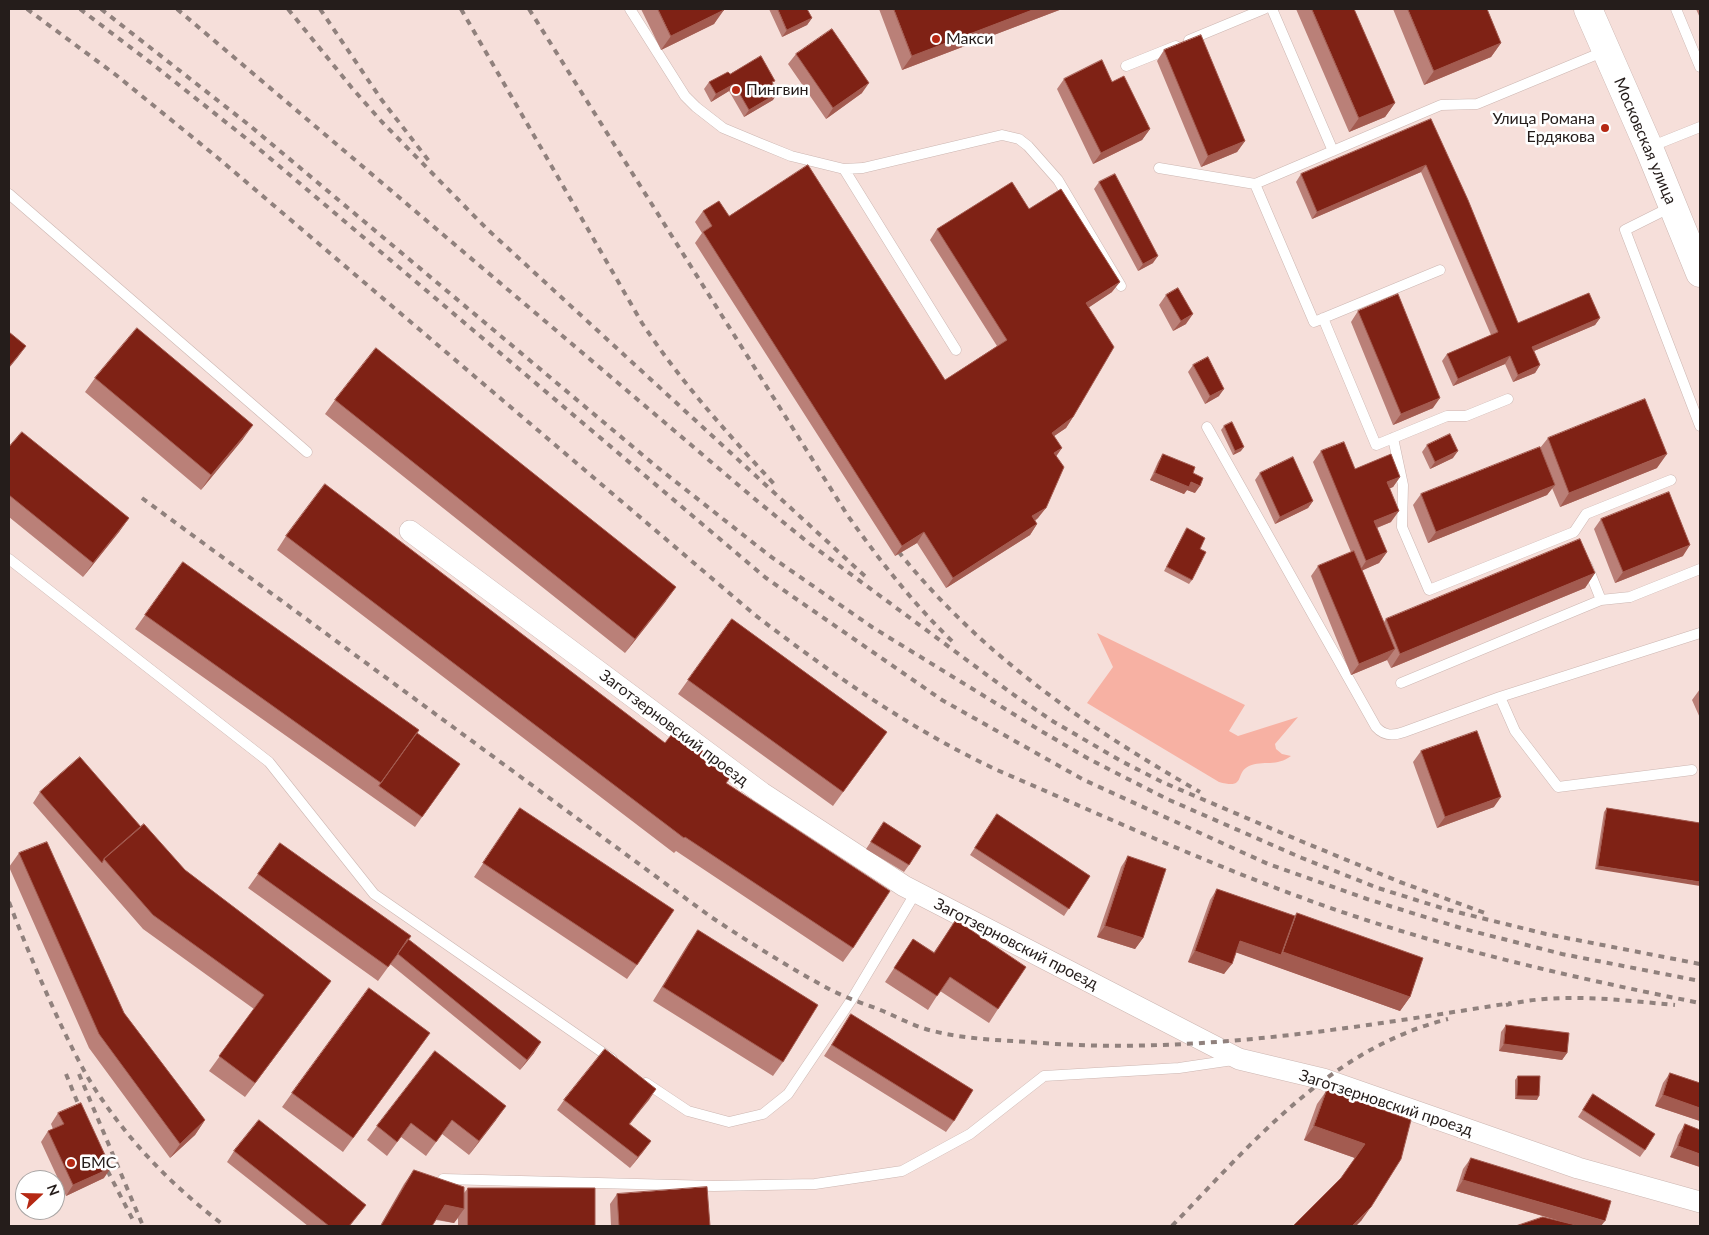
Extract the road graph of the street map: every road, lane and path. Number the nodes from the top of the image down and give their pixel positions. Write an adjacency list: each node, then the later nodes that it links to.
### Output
1 (630, 9): 13 (lane)
2 (1264, 9): 7 (lane)
3 (1272, 9): 11 (lane)
4 (1588, 9): 6 (main road, Московская улица)
5 (1676, 9): 8 (lane)
6 (1606, 51): 10 (main road, Московская улица); 11 (lane)
7 (1126, 66)
8 (1700, 67)
9 (1700, 127): 10 (lane)
10 (1649, 148): 16 (main road, Московская улица)
11 (1333, 151): 14 (lane)
12 (1159, 168): 14 (lane)
13 (844, 169): 19 (lane); 21 (lane)
14 (1254, 184): 20 (lane)
15 (9, 194): 26 (lane)
16 (1672, 206): 18 (main road, Московская улица); 23 (lane)
17 (1440, 270): 20 (lane)
18 (1700, 273)
19 (1121, 286)
20 (1323, 318): 25 (lane)
21 (956, 350)
22 (1508, 399): 25 (lane)
23 (1700, 426)
24 (1207, 427): 35 (lane)
25 (1392, 438): 27 (lane)
26 (307, 452)
27 (1671, 480)
28 (410, 531): 37 (street, Заготзерновский проезд)
29 (1584, 557): 32 (lane)
30 (9, 559): 39 (lane)
31 (1700, 569): 32 (lane)
32 (1602, 600): 34 (lane)
33 (1700, 633): 35 (lane)
34 (1401, 683)
35 (1500, 697): 36 (lane)
36 (1692, 770)
37 (916, 892): 38 (street, Заготзерновский проезд); 40 (lane)
38 (1239, 1059): 41 (lane); 42 (street, Заготзерновский проезд)
39 (624, 1067)
40 (640, 1078)
41 (443, 1179)
42 (1700, 1202)

